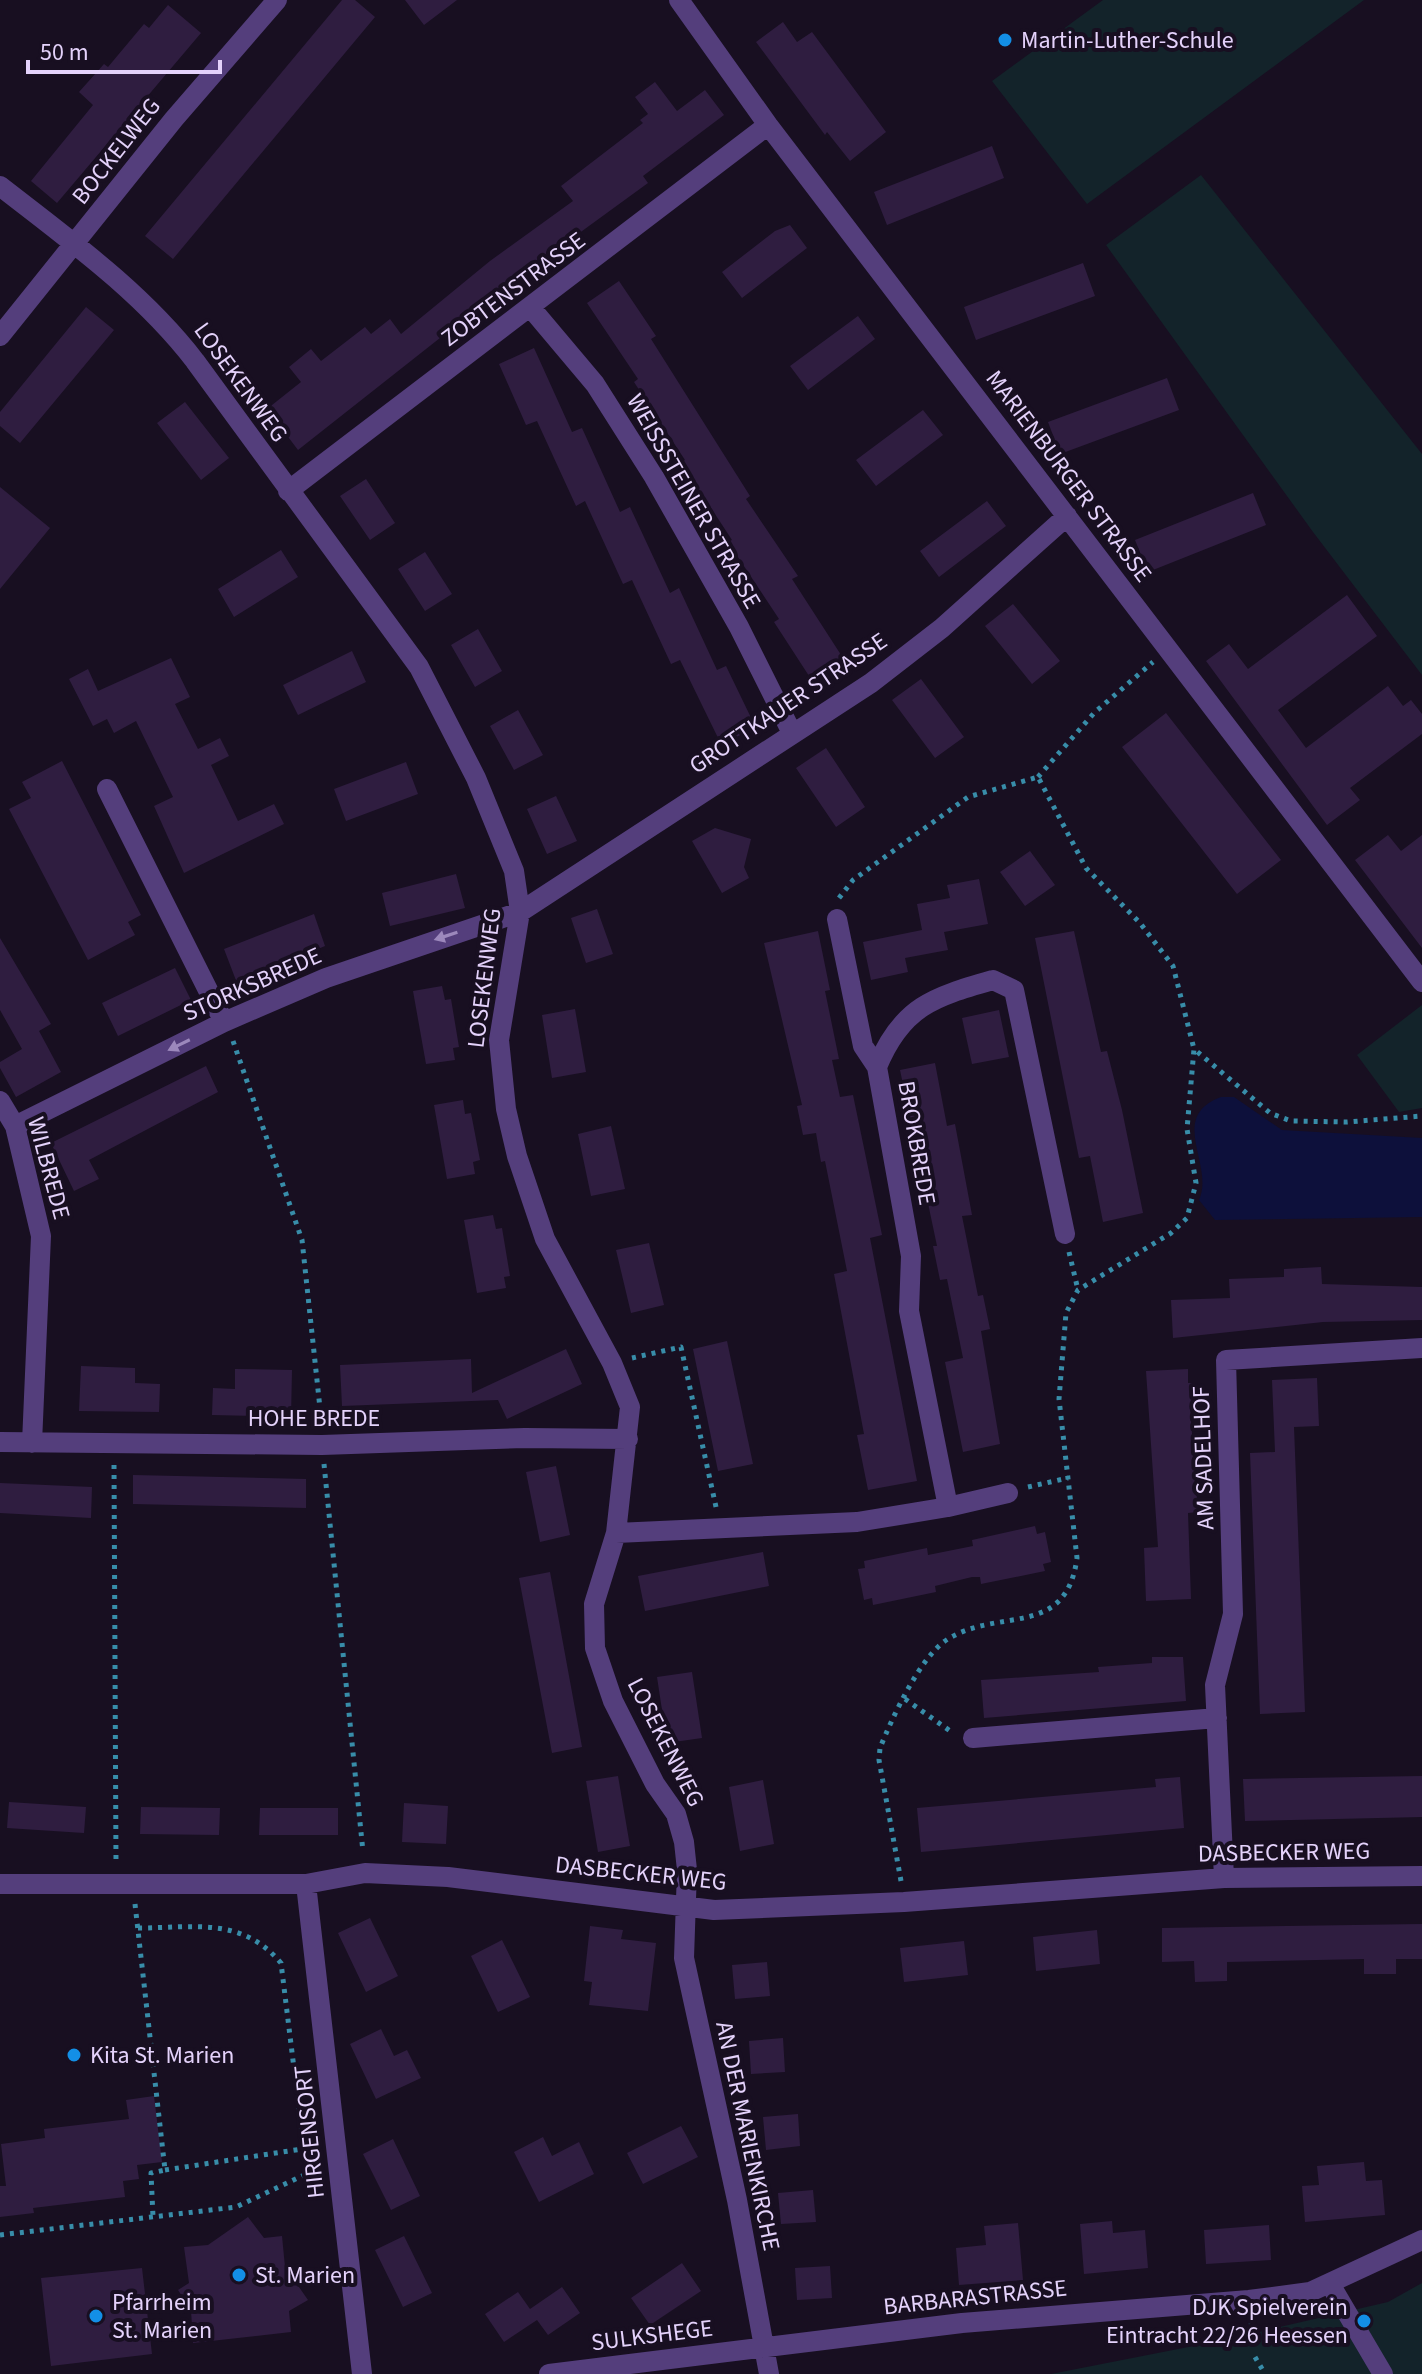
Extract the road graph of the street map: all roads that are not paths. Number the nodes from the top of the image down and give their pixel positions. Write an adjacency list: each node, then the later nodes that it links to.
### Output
1 (277, 0): 5 (street, BOCKELWEG)
2 (679, 0): 3 (street, MARIENBURGER STRASSE)
3 (768, 125): 6 (street, ZOBTENSTRASSE); 9 (street, MARIENBURGER STRASSE)
4 (0, 186): 5 (street, LOSEKENWEG)
5 (75, 245): 7 (street, BOCKELWEG); 8 (street, LOSEKENWEG)
6 (531, 308): 8 (street, ZOBTENSTRASSE); 10 (street, WEISSSTEINER STRASSE)
7 (0, 336)
8 (288, 491): 12 (street, LOSEKENWEG)
9 (1067, 516): 10 (street, GROTTKAUER STRASSE); 14 (street, MARIENBURGER STRASSE)
10 (792, 733): 12 (street, GROTTKAUER STRASSE)
11 (107, 789): 15 (street)
12 (520, 912): 15 (street, STORKSBREDE, one-way to 15); 21 (street, LOSEKENWEG)
13 (837, 919): 16 (street)
14 (1422, 982)
15 (224, 1022): 18 (street, STORKSBREDE, one-way to 18)
16 (877, 1067): 19 (street, BROKBREDE); 25 (street, BROKBREDE)
17 (0, 1101): 18 (street, WILBREDE)
18 (15, 1126): 23 (street, WILBREDE)
19 (1065, 1234)
20 (1422, 1348): 27 (street, AM SADELHOF)
21 (628, 1439): 23 (street, HOHE BREDE); 26 (street, LOSEKENWEG)
22 (0, 1442): 23 (street, HOHE BREDE)
23 (32, 1443)
24 (1008, 1493): 25 (street)
25 (948, 1507): 26 (street)
26 (616, 1533): 33 (street, LOSEKENWEG)
27 (1217, 1718): 28 (street); 30 (street, AM SADELHOF)
28 (973, 1738)
29 (1422, 1876): 30 (street, DASBECKER WEG)
30 (1224, 1878): 33 (street, DASBECKER WEG)
31 (0, 1884): 32 (street, DASBECKER WEG)
32 (306, 1884): 33 (street, DASBECKER WEG); 37 (street, HIRGENSORT)
33 (685, 1907): 36 (street, AN DER MARIENKIRCHE)
34 (1422, 2240): 35 (street, BARBARASTRASSE)
35 (1330, 2284): 36 (street, BARBARASTRASSE); 40 (street)
36 (762, 2346): 38 (street, SULKSHEGE); 39 (street, AN DER MARIENKIRCHE)
37 (362, 2374)
38 (549, 2374)
39 (769, 2374)
40 (1383, 2374)

